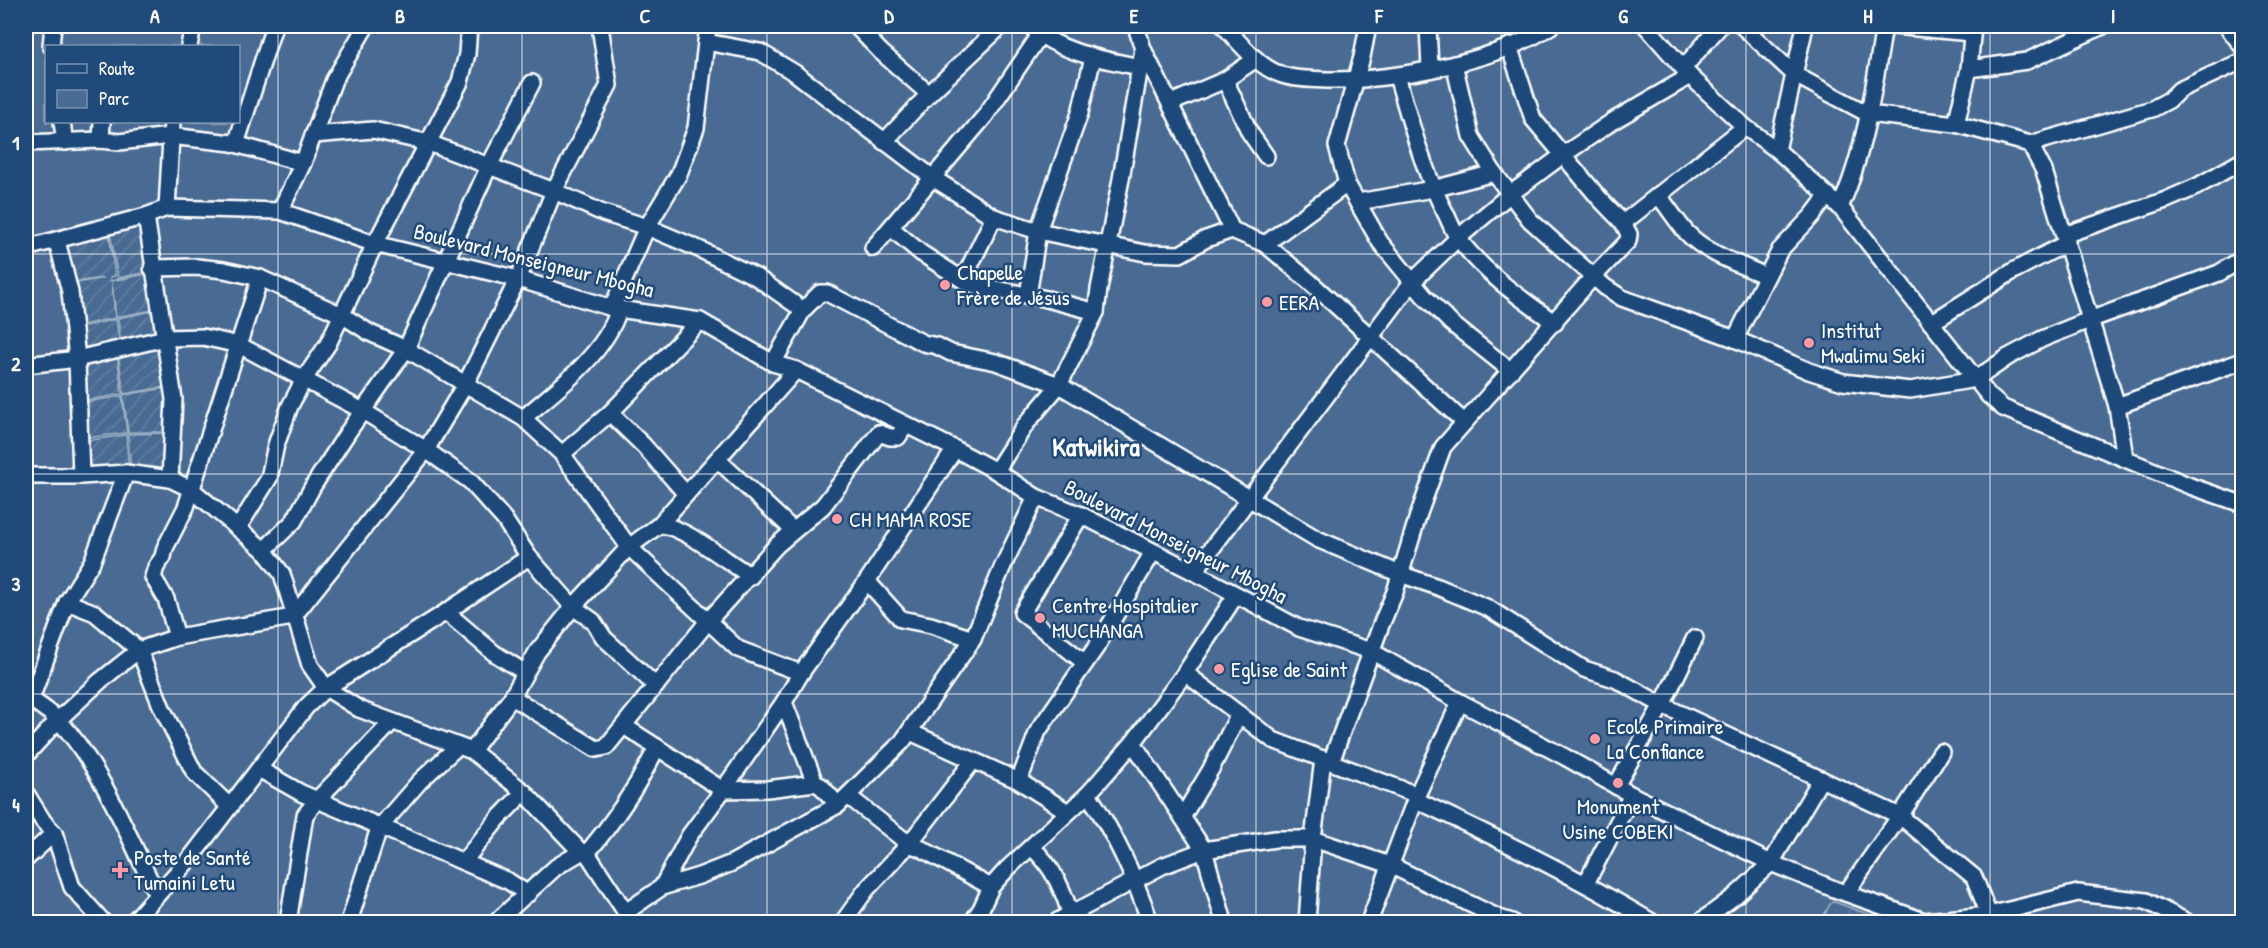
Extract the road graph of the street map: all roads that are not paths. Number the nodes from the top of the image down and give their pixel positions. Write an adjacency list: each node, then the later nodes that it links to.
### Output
1 (53, 26): 26 (street)
2 (193, 26): 27 (street)
3 (273, 26): 58 (street)
4 (366, 26): 52 (street)
5 (469, 26): 55 (street)
6 (600, 26): 70 (street)
7 (708, 26): 25 (street)
8 (856, 26): 44 (street)
9 (1001, 26): 44 (street)
10 (1136, 26): 30 (street)
11 (1224, 26): 32 (street)
12 (1368, 26): 42 (street)
13 (1428, 26): 36 (street)
14 (1646, 26): 38 (street)
15 (1720, 26): 38 (street)
16 (1742, 26): 39 (street)
17 (1805, 26): 39 (street)
18 (1884, 26): 46 (street)
19 (1894, 26): 23 (street)
20 (2103, 26): 37 (street)
21 (2228, 26): 29 (street)
22 (1542, 28): 28 (street)
23 (1972, 29): 37 (street)
24 (1035, 30): 31 (street); 67 (street)
25 (706, 42): 56 (street); 81 (street)
26 (51, 45)
27 (189, 45)
28 (1509, 46): 34 (street); 61 (street)
29 (2242, 46)
30 (1143, 49): 35 (street); 45 (street)
31 (1093, 57): 35 (street); 84 (street)
32 (1256, 59): 41 (street); 42 (street)
33 (2242, 61): 59 (street)
34 (1454, 64): 36 (street); 66 (street)
35 (1140, 67): 89 (street)
36 (1430, 68): 40 (street)
37 (1968, 69): 49 (street)
38 (1687, 72): 50 (street); 61 (street)
39 (1795, 75): 46 (street); 60 (street)
40 (1397, 76): 42 (street); 69 (street)
41 (1225, 80): 45 (street); 62 (street)
42 (1356, 80): 68 (street)
43 (532, 83): 65 (street)
44 (928, 94): 56 (street)
45 (1171, 103): 83 (street)
46 (1868, 114): 49 (street); 75 (street)
47 (62, 123): 54 (street)
48 (102, 123): 53 (street)
49 (1956, 124): 59 (street)
50 (1745, 127): 60 (street); 72 (street)
51 (171, 129): 53 (street); 58 (street); 76 (street)
52 (313, 135): 55 (street); 64 (street)
53 (101, 140): 54 (street)
54 (65, 142): 57 (street)
55 (429, 142): 65 (street); 88 (street)
56 (884, 142): 67 (street)
57 (26, 143)
58 (236, 144): 64 (street)
59 (2030, 144): 87 (street)
60 (1777, 150): 73 (street)
61 (1563, 154): 71 (street); 80 (street)
62 (1266, 156)
63 (2242, 161): 87 (street)
64 (303, 163): 77 (street)
65 (489, 166): 70 (street); 94 (street)
66 (1494, 173): 69 (street); 71 (street)
67 (933, 178): 79 (street); 82 (street)
68 (1347, 183): 74 (street); 90 (street)
69 (1433, 189): 74 (street); 85 (street)
70 (554, 191): 81 (street); 99 (street)
71 (1509, 195): 85 (street); 97 (street)
72 (1658, 195): 80 (street); 96 (street)
73 (1828, 195): 75 (street); 96 (street)
74 (1358, 202): 101 (street)
75 (1840, 207): 110 (street)
76 (167, 208): 77 (street, Boulevard Monseigneur Mbogha); 78 (street, Boulevard Monseigneur Mbogha)
77 (279, 211): 88 (street, Boulevard Monseigneur Mbogha)
78 (146, 216): 86 (street, Boulevard Monseigneur Mbogha); 95 (street)
79 (994, 217): 84 (street); 100 (street)
80 (1623, 223): 97 (street)
81 (648, 226): 103 (street); 104 (street)
82 (891, 228): 92 (street); 100 (street)
83 (1232, 230): 89 (street); 90 (street)
84 (1038, 231): 89 (street); 102 (street)
85 (1458, 238): 101 (street); 109 (street)
86 (57, 241): 91 (street, Boulevard Monseigneur Mbogha); 116 (street)
87 (2067, 243): 107 (street); 110 (street)
88 (375, 244): 94 (street, Boulevard Monseigneur Mbogha); 106 (street)
89 (1108, 244): 105 (street)
90 (1265, 244): 111 (street)
91 (26, 248)
92 (873, 248)
93 (2242, 259): 107 (street)
94 (446, 262): 99 (street, Boulevard Monseigneur Mbogha); 115 (street)
95 (152, 268): 98 (street); 112 (street)
96 (1766, 276): 113 (street)
97 (1593, 277): 109 (street); 113 (street)
98 (261, 278): 106 (street); 114 (street)
99 (518, 279): 103 (street, Boulevard Monseigneur Mbogha); 124 (street)
100 (963, 280): 102 (street)
101 (1412, 282): 111 (street); 121 (street)
102 (1028, 296): 105 (street)
103 (615, 308): 108 (street, Boulevard Monseigneur Mbogha); 129 (street)
104 (803, 310): 118 (street); 125 (street)
105 (1096, 312): 125 (street)
106 (342, 315): 115 (street); 122 (street)
107 (2089, 320): 123 (street); 126 (street)
108 (700, 321): 118 (street, Boulevard Monseigneur Mbogha); 128 (street)
109 (1555, 323): 121 (street)
110 (1931, 323): 123 (street)
111 (1370, 337): 130 (street); 145 (street)
112 (165, 338): 114 (street); 116 (street); 141 (street)
113 (1735, 339): 123 (street)
114 (239, 345): 122 (street); 142 (street)
115 (406, 349): 124 (street); 127 (street)
116 (77, 360): 119 (street); 140 (street)
117 (2242, 361): 126 (street)
118 (773, 363): 120 (street, Boulevard Monseigneur Mbogha)
119 (26, 366)
120 (796, 370): 131 (street, Boulevard Monseigneur Mbogha); 136 (street)
121 (1511, 371): 130 (street)
122 (303, 379): 127 (street); 149 (street)
123 (1976, 379): 135 (street)
124 (466, 383): 129 (street); 133 (street)
125 (1059, 385): 137 (street); 145 (street)
126 (2117, 406): 135 (street)
127 (363, 411): 133 (street); 152 (street)
128 (610, 413): 134 (street); 143 (street)
129 (523, 418): 134 (street)
130 (1464, 422): 156 (street)
131 (906, 425): 132 (street, Boulevard Monseigneur Mbogha); 150 (street)
132 (955, 449): 137 (street, Boulevard Monseigneur Mbogha); 158 (street)
133 (426, 450): 154 (street); 163 (street)
134 (562, 454): 151 (street)
135 (2125, 458): 146 (street)
136 (718, 459): 143 (street); 150 (street)
137 (996, 471): 144 (street, Boulevard Monseigneur Mbogha)
138 (126, 473): 140 (street); 141 (street); 160 (street)
139 (26, 476): 140 (street)
140 (81, 476)
141 (170, 479): 142 (street)
142 (191, 489): 149 (street); 165 (street)
143 (686, 494): 148 (street)
144 (1036, 497): 147 (street, Boulevard Monseigneur Mbogha); 167 (street)
145 (1251, 498): 155 (street); 156 (street)
146 (2242, 504)
147 (1081, 515): 153 (street, Boulevard Monseigneur Mbogha); 170 (street)
148 (660, 525): 151 (street); 157 (street)
149 (238, 528): 152 (street)
150 (793, 530): 157 (street)
151 (628, 547): 161 (street); 164 (street)
152 (264, 550): 163 (street)
153 (1153, 552): 155 (street, Boulevard Monseigneur Mbogha); 170 (street)
154 (529, 557): 161 (street); 162 (street)
155 (1194, 572): 159 (street, Boulevard Monseigneur Mbogha)
156 (1400, 574): 169 (street); 180 (street)
157 (751, 576): 164 (street)
158 (867, 581): 167 (street); 172 (street)
159 (1236, 595): 169 (street, Boulevard Monseigneur Mbogha); 173 (street)
160 (67, 602): 168 (street); 177 (street)
161 (573, 607): 171 (street); 174 (street)
162 (446, 612): 171 (street); 175 (street)
163 (293, 617): 165 (street); 175 (street)
164 (709, 620): 172 (street); 174 (street)
165 (177, 637): 168 (street)
166 (1695, 638): 180 (street)
167 (973, 639): 185 (street)
168 (139, 651): 182 (street); 206 (street)
169 (1371, 651): 179 (street, Boulevard Monseigneur Mbogha); 192 (street)
170 (1084, 663): 195 (street)
171 (524, 672): 176 (street)
172 (801, 672): 178 (street)
173 (1185, 673): 181 (street); 186 (street)
174 (656, 686): 184 (street)
175 (326, 688): 183 (street); 193 (street)
176 (512, 697): 184 (street); 188 (street)
177 (28, 698): 182 (street)
178 (784, 702): 196 (street); 198 (street)
179 (1460, 702): 197 (street, Boulevard Monseigneur Mbogha); 203 (street)
180 (1662, 705): 194 (street); 197 (street)
181 (1239, 714): 192 (street); 208 (street)
182 (58, 720): 190 (street); 227 (street)
183 (391, 723): 188 (street); 204 (street)
184 (624, 726): 187 (street)
185 (910, 732): 191 (street); 205 (street)
186 (1133, 743): 200 (street); 208 (street)
187 (657, 747): 198 (street); 216 (street)
188 (465, 749): 199 (street); 210 (street)
189 (1941, 752): 209 (street)
190 (26, 755)
191 (973, 761): 195 (street); 213 (street)
192 (1327, 761): 203 (street); 212 (street)
193 (259, 769): 204 (street); 206 (street)
194 (1821, 779): 209 (street); 219 (street)
195 (1019, 781): 207 (street)
196 (815, 783): 198 (street); 205 (street)
197 (1616, 786): 202 (street, Boulevard Monseigneur Mbogha)
198 (723, 790): 223 (street)
199 (524, 792): 216 (street); 218 (street)
200 (1088, 794): 207 (street); 221 (street)
201 (26, 795): 211 (street)
202 (1632, 795): 219 (street, Boulevard Monseigneur Mbogha); 222 (street)
203 (1417, 797): 220 (street); 222 (street)
204 (316, 800): 210 (street); 234 (street)
205 (843, 800): 213 (street); 223 (street)
206 (229, 806): 227 (street)
207 (1068, 812): 214 (street)
208 (1183, 816): 215 (street)
209 (1900, 816): 225 (street); 228 (street)
210 (380, 828): 218 (street); 235 (street)
211 (54, 833): 217 (street); 232 (street)
212 (1313, 839): 215 (street); 220 (street); 242 (street)
213 (909, 844): 224 (street); 237 (street)
214 (1031, 847): 224 (street); 230 (street)
215 (1204, 850): 221 (street); 241 (street)
216 (584, 852): 226 (street); 229 (street)
217 (26, 859)
218 (464, 861): 226 (street)
219 (1771, 863): 225 (street, Boulevard Monseigneur Mbogha); 245 (street)
220 (1390, 865): 231 (street); 243 (street)
221 (1135, 879): 230 (street); 240 (street)
222 (1586, 883): 244 (street)
223 (662, 887): 229 (street)
224 (991, 887): 238 (street)
225 (1846, 893): 228 (street, Boulevard Monseigneur Mbogha)
226 (528, 894): 236 (street)
227 (157, 896): 233 (street)
228 (1989, 915): 246 (street, Boulevard Monseigneur Mbogha)
229 (629, 917)
230 (1071, 919): 239 (street)
231 (1502, 921)
232 (103, 922)
233 (133, 922)
234 (288, 922)
235 (349, 922)
236 (496, 922)
237 (843, 922)
238 (972, 922)
239 (1056, 922)
240 (1150, 922)
241 (1224, 922)
242 (1307, 922)
243 (1369, 922)
244 (1652, 922)
245 (1700, 922)
246 (2187, 922)

